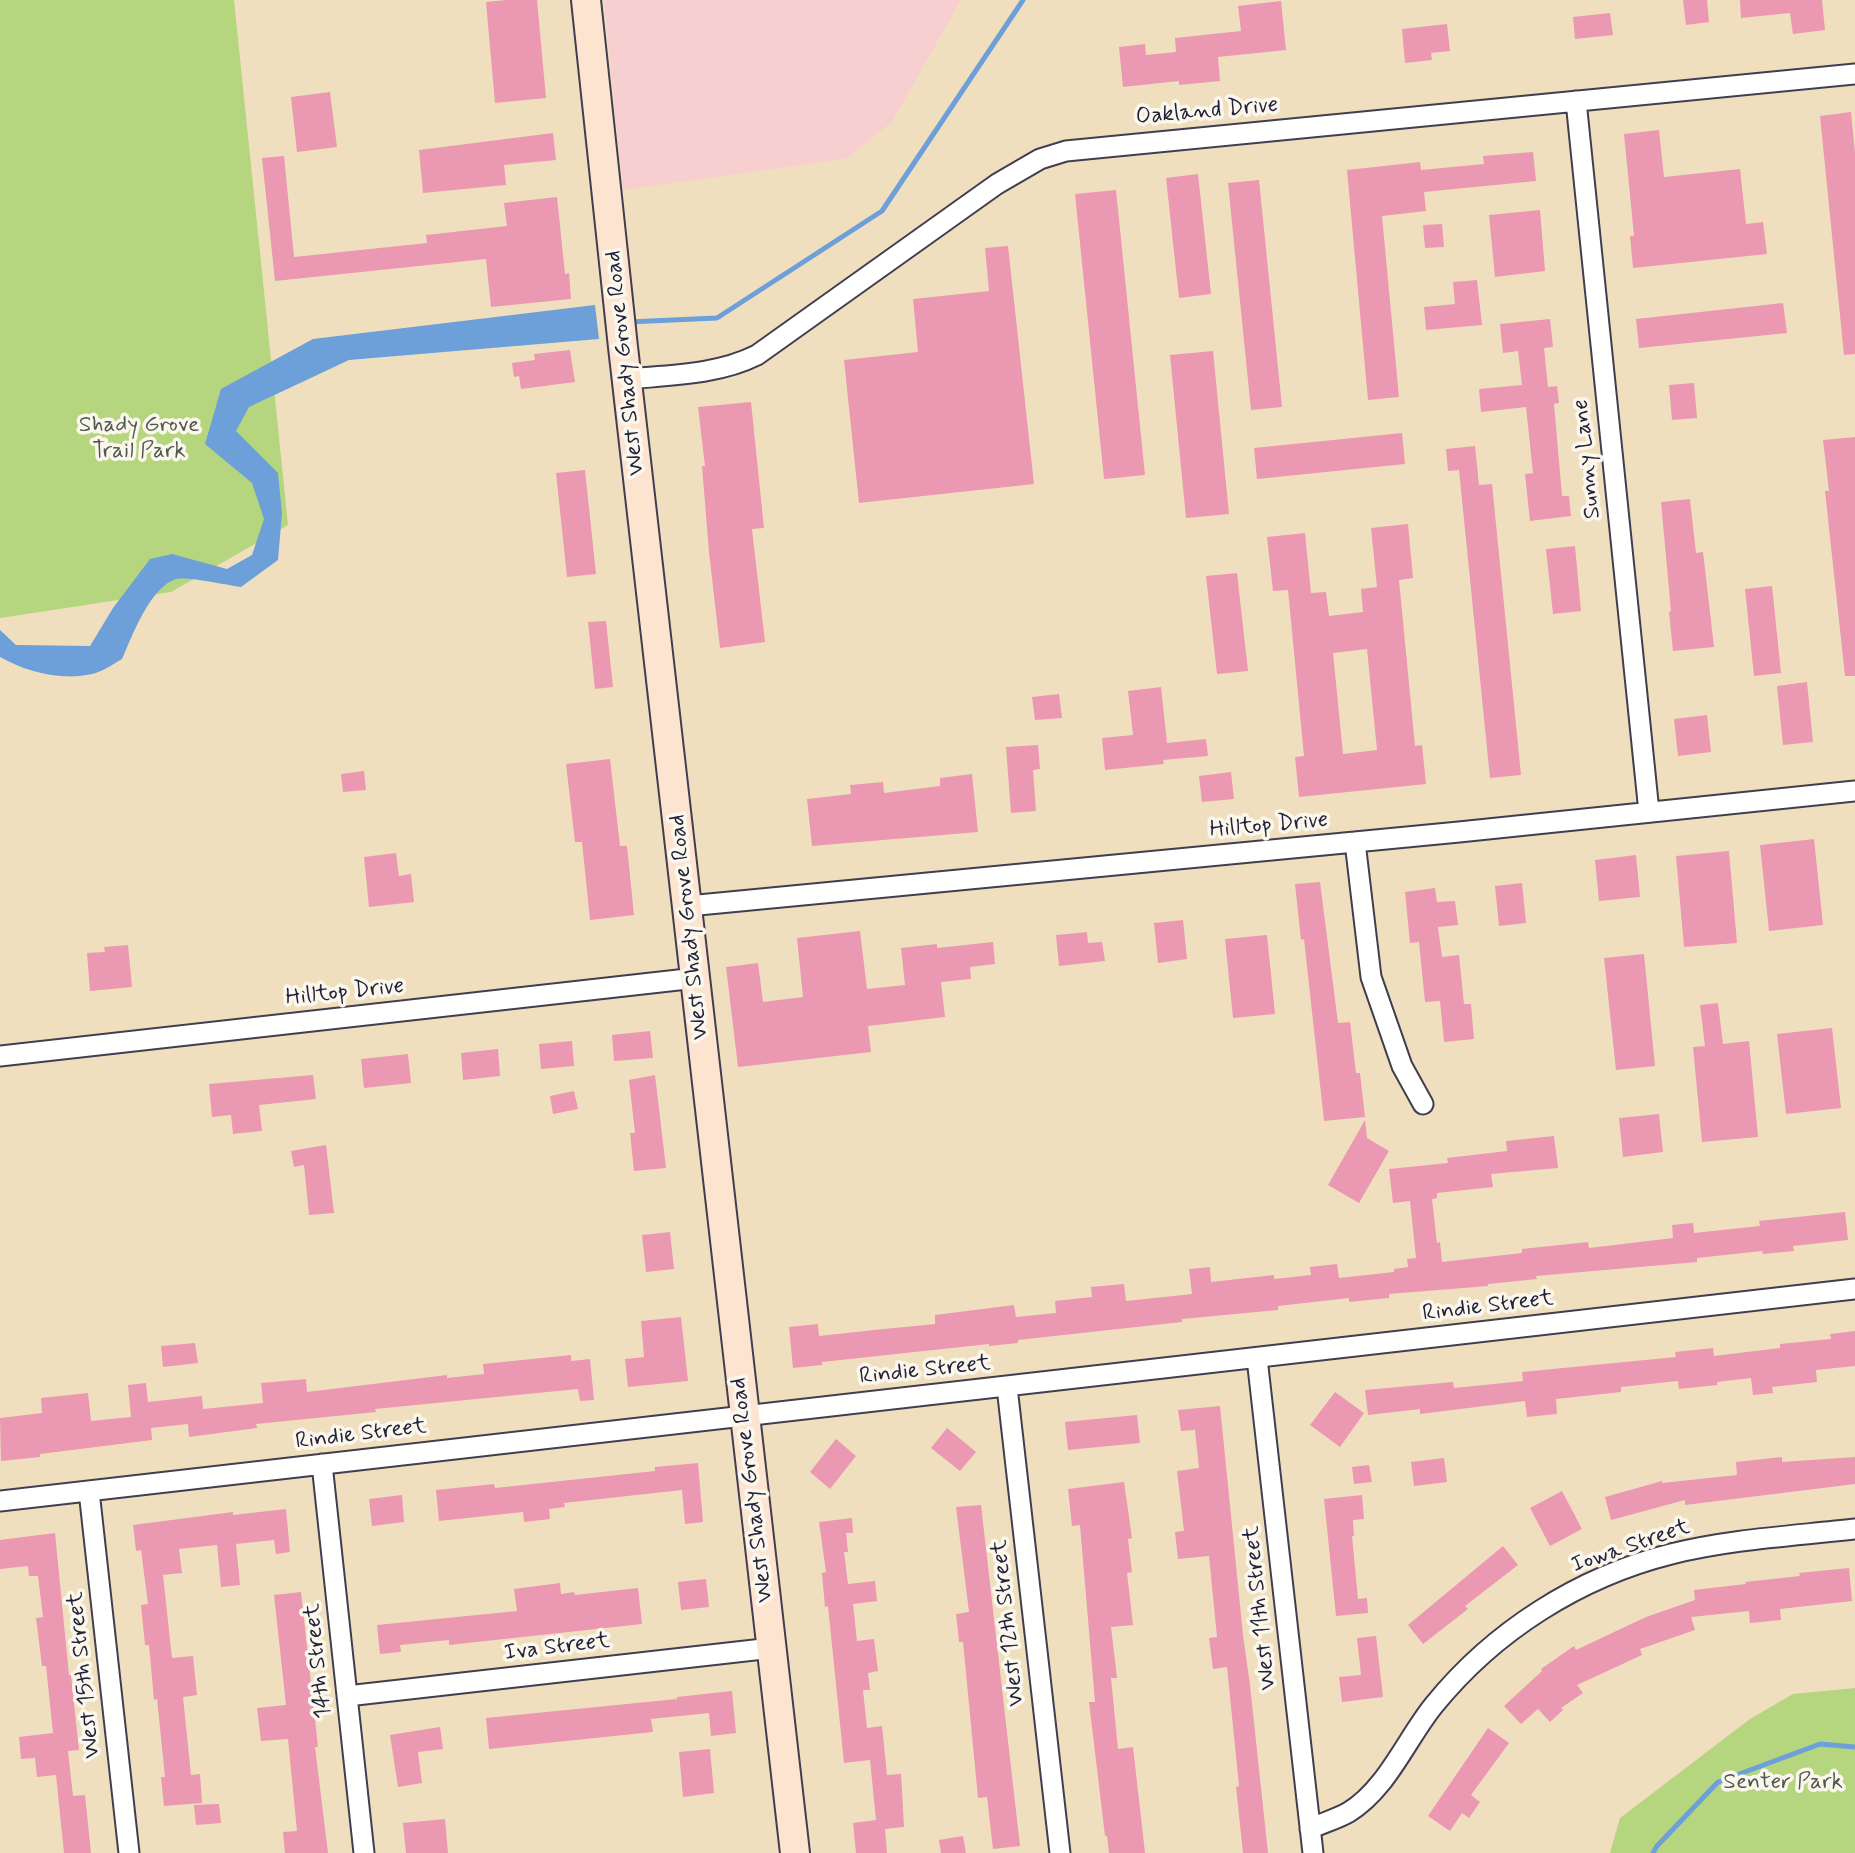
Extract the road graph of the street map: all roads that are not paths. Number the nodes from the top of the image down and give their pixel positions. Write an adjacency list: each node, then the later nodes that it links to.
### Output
1 (586, 0): 4 (main road, West Shady Grove Road)
2 (1855, 74): 3 (street, Oakland Drive)
3 (1576, 101): 4 (street, Oakland Drive); 6 (street, Sunny Lane)
4 (627, 379): 8 (main road, West Shady Grove Road)
5 (1855, 791): 6 (street, Hilltop Drive)
6 (1649, 813): 7 (street, Hilltop Drive)
7 (1355, 842): 8 (street, Hilltop Drive); 11 (street)
8 (688, 906): 9 (main road, West Shady Grove Road)
9 (696, 978): 10 (street, Hilltop Drive); 15 (main road, West Shady Grove Road)
10 (0, 1056)
11 (1423, 1104)
12 (1855, 1289): 13 (street, Rindie Street)
13 (1257, 1358): 14 (street, Rindie Street); 22 (street, West 11th Street)
14 (1007, 1387): 15 (street, Rindie Street); 26 (street, West 12th Street)
15 (745, 1416): 16 (street, Rindie Street); 20 (main road, West Shady Grove Road)
16 (322, 1464): 17 (street, Rindie Street); 21 (street, 14th Street)
17 (89, 1491): 18 (street, Rindie Street); 23 (street, West 15th Street)
18 (0, 1501)
19 (1855, 1529): 22 (street, Iowa Street)
20 (772, 1648): 21 (street, Iva Street); 25 (main road, West Shady Grove Road)
21 (347, 1696): 24 (street, 14th Street)
22 (1310, 1829): 27 (street, West 11th Street)
23 (129, 1853)
24 (364, 1853)
25 (795, 1853)
26 (1060, 1853)
27 (1313, 1853)

